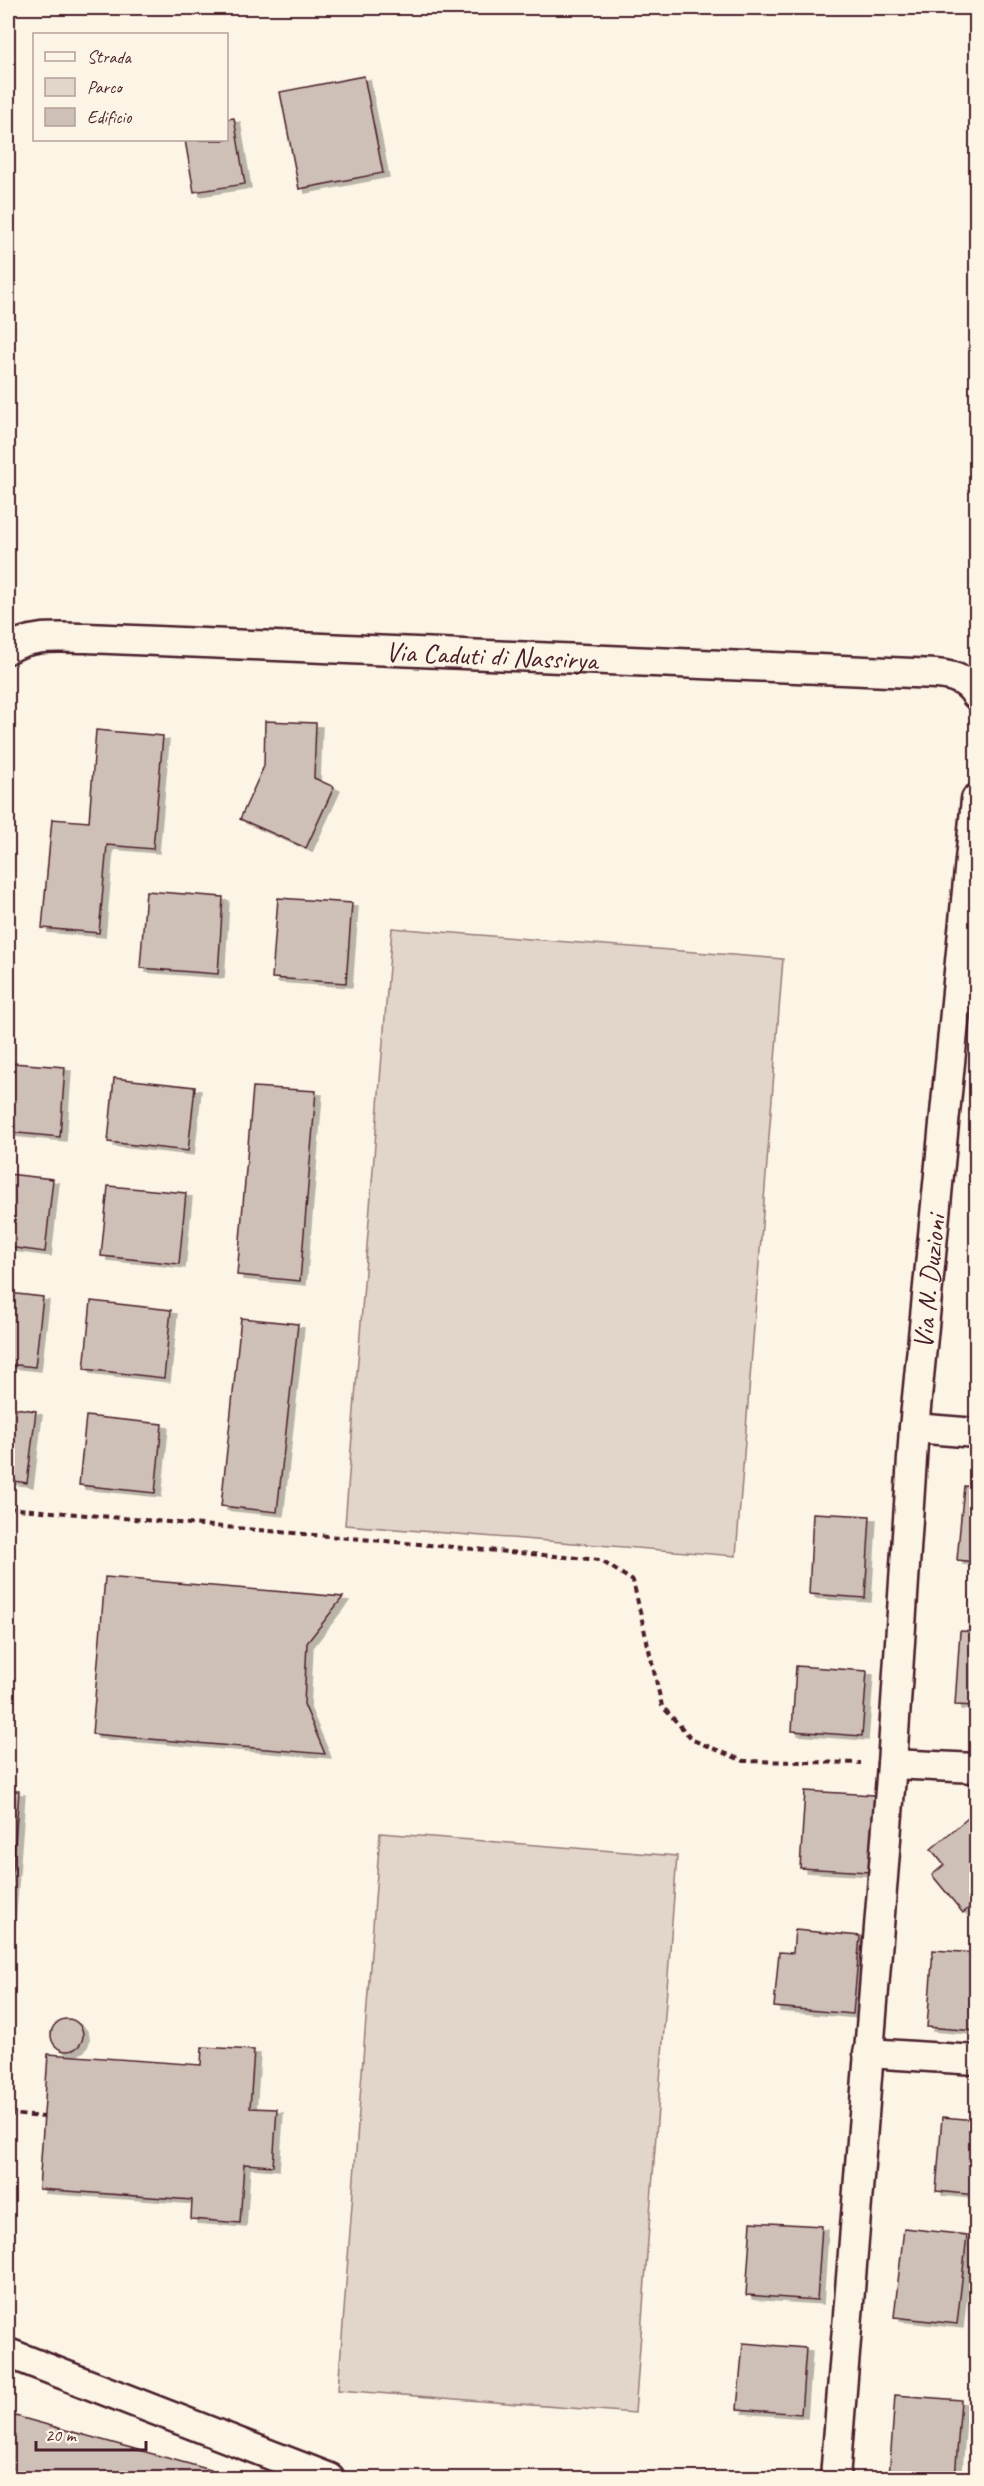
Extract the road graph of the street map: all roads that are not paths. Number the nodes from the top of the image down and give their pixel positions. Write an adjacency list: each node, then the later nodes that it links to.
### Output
1 (8, 649): 2 (street, Via Caduti di Nassirya)
2 (975, 693)
3 (976, 799): 4 (street, Via N. Duzioni)
4 (914, 1428): 5 (street); 6 (street, Via N. Duzioni)
5 (976, 1433)
6 (892, 1764): 7 (street); 8 (street, Via N. Duzioni)
7 (976, 1768)
8 (868, 2053): 9 (street); 12 (street, Via N. Duzioni)
9 (976, 2060)
10 (8, 2354): 11 (street)
11 (330, 2478)
12 (835, 2478)

